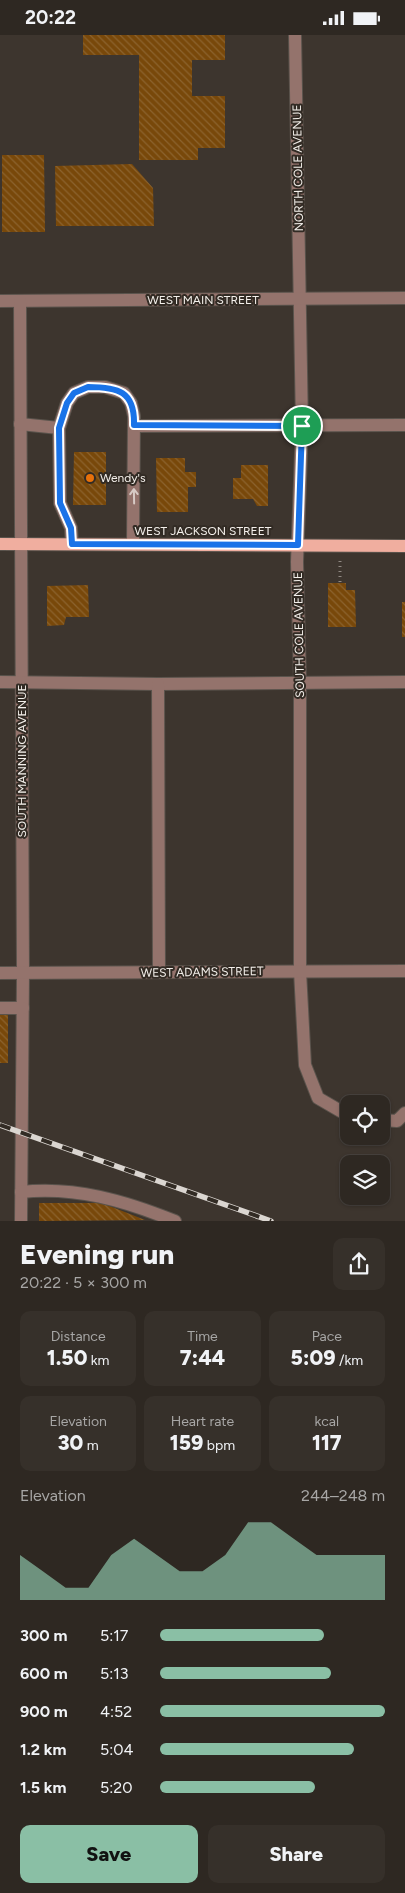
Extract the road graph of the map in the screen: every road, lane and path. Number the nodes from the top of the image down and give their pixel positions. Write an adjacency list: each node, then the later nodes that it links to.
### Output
1 (295, 35): 3 (street, NORTH COLE AVENUE)
2 (405, 298): 3 (street, WEST MAIN STREET)
3 (301, 300): 5 (street, WEST MAIN STREET); 9 (street, SOUTH COLE AVENUE)
4 (0, 301): 5 (street, WEST MAIN STREET)
5 (20, 301): 6 (street, SOUTH MANNING AVENUE)
6 (20, 424): 10 (street); 14 (street, SOUTH MANNING AVENUE)
7 (134, 425): 9 (street); 10 (street); 12 (street, one-way to 7)
8 (405, 425): 9 (street)
9 (302, 426): 15 (street, SOUTH COLE AVENUE)
10 (59, 428): 11 (street)
11 (72, 544): 12 (main road, WEST JACKSON STREET); 14 (main road, WEST JACKSON STREET)
12 (133, 544): 15 (main road, WEST JACKSON STREET)
13 (0, 545): 14 (main road, WEST JACKSON STREET)
14 (20, 545): 22 (street, SOUTH MANNING AVENUE)
15 (298, 545): 16 (main road, WEST JACKSON STREET); 19 (street, SOUTH COLE AVENUE)
16 (405, 546)
17 (340, 561): 18 (path)
18 (340, 583)
19 (300, 682): 20 (street); 23 (street); 24 (street, SOUTH COLE AVENUE)
20 (405, 682)
21 (0, 683): 22 (street)
22 (22, 685): 23 (street); 28 (street, SOUTH MANNING AVENUE)
23 (158, 685): 26 (street)
24 (300, 971): 25 (street, WEST ADAMS STREET); 26 (street, WEST ADAMS STREET); 31 (street, SOUTH COLE AVENUE)
25 (405, 971)
26 (159, 972): 28 (street, WEST ADAMS STREET)
27 (0, 973): 28 (street, WEST ADAMS STREET)
28 (23, 973): 30 (street, SOUTH MANNING AVENUE)
29 (0, 1008): 30 (street)
30 (23, 1008): 34 (street, SOUTH MANNING AVENUE)
31 (340, 1111)
32 (405, 1113): 33 (street)
33 (390, 1121)
34 (21, 1192): 35 (street, SOUTH MANNING AVENUE); 36 (street)
35 (21, 1221)
36 (175, 1221)

